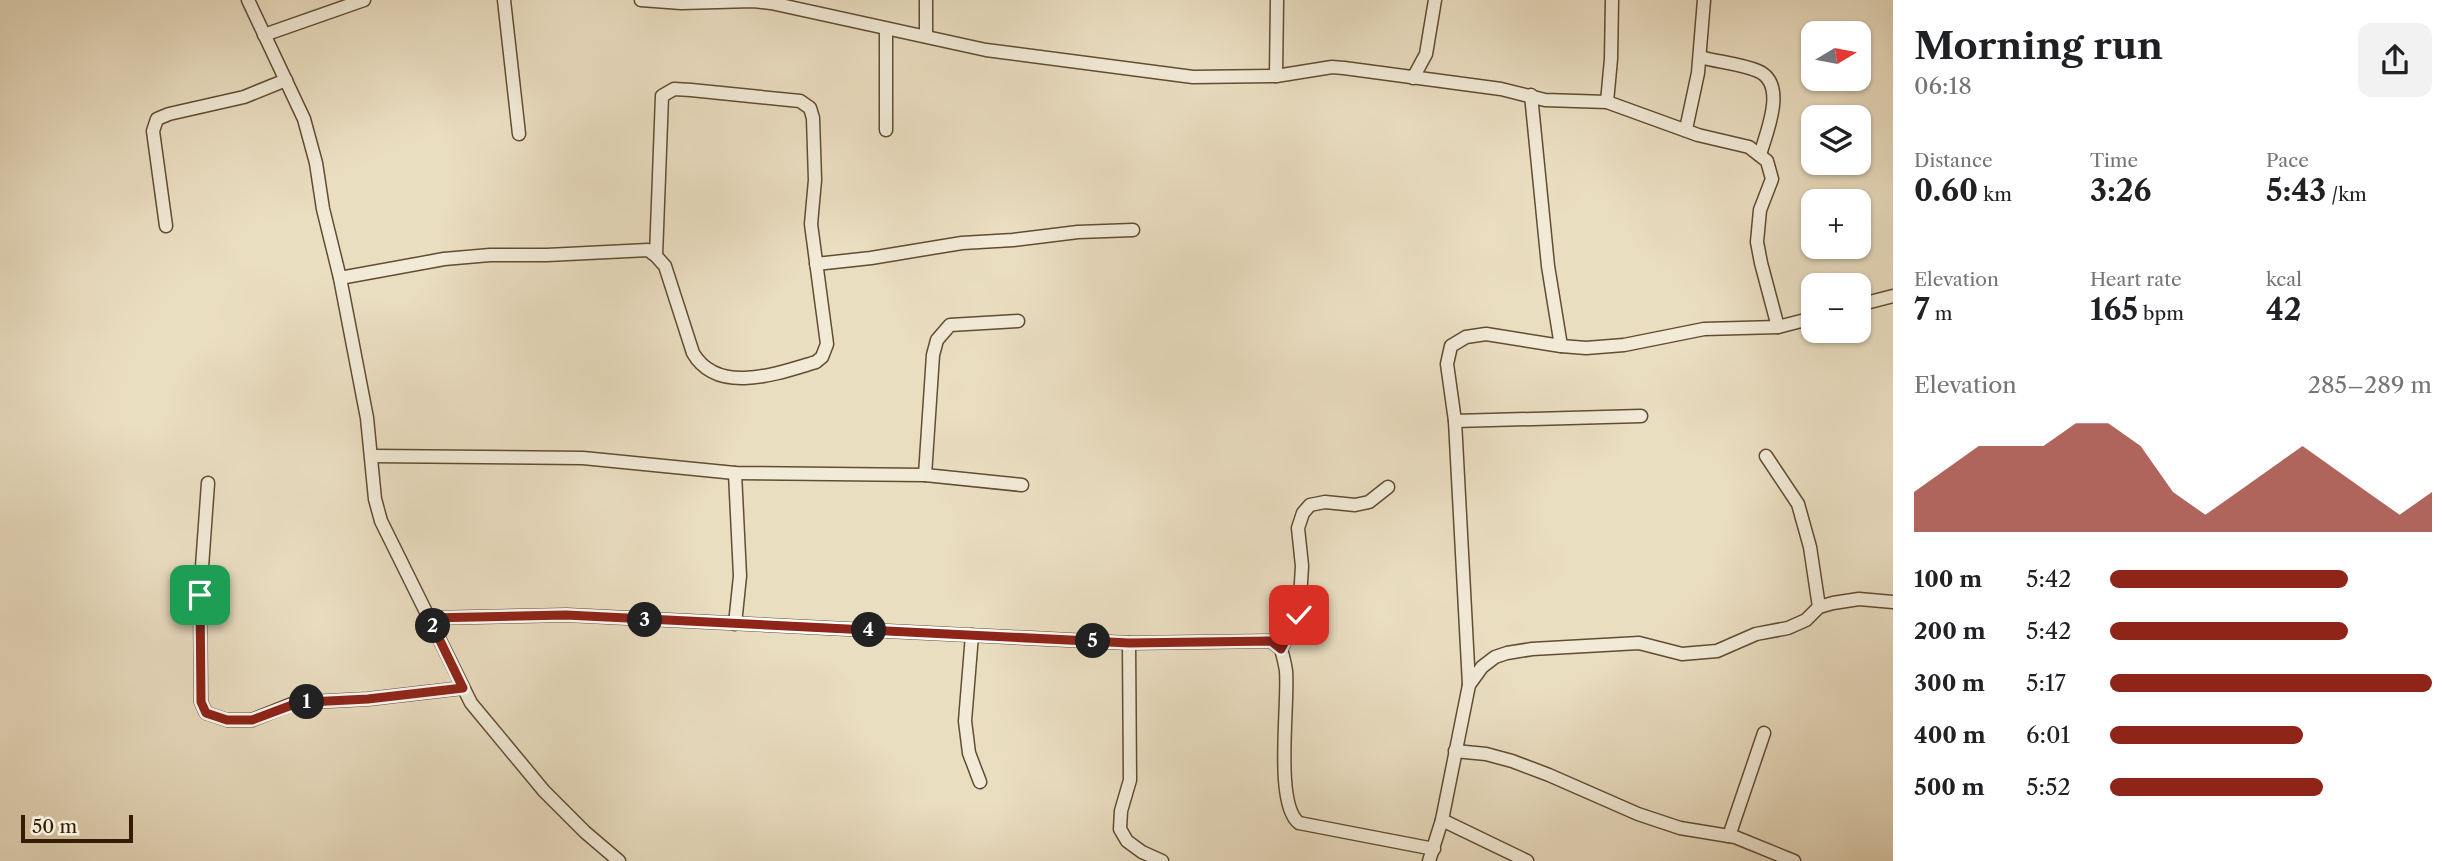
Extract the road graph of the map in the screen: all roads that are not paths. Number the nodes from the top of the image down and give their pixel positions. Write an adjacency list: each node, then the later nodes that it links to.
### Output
1 (248, 0): 11 (street)
2 (364, 0): 11 (street)
3 (505, 0): 21 (street)
4 (641, 0): 10 (street)
5 (926, 0): 12 (street)
6 (1277, 0): 14 (street)
7 (1435, 0): 15 (street)
8 (1612, 0): 18 (street)
9 (1704, 0): 13 (street)
10 (886, 29): 12 (street); 20 (street)
11 (264, 35): 16 (street)
12 (926, 36): 14 (street)
13 (1700, 57): 19 (street); 22 (street)
14 (1276, 76): 15 (street)
15 (1413, 78): 17 (street)
16 (286, 80): 23 (street); 27 (street)
17 (1531, 96): 18 (street); 33 (street)
18 (1607, 102): 19 (street)
19 (1685, 129): 22 (street)
20 (886, 130)
21 (519, 134)
22 (1760, 155): 32 (street)
23 (166, 226)
24 (1133, 230): 26 (street)
25 (656, 256): 26 (street); 26 (street); 27 (street)
26 (816, 264)
27 (340, 278): 36 (street)
28 (1893, 296): 29 (street)
29 (1871, 302)
30 (1018, 321): 39 (street)
31 (1801, 321): 32 (street)
32 (1778, 327): 33 (street)
33 (1561, 346): 35 (street)
34 (1641, 416): 35 (street)
35 (1455, 421): 50 (street)
36 (372, 456): 38 (street); 45 (street)
37 (1766, 456): 44 (street)
38 (735, 473): 39 (street); 46 (street)
39 (925, 475): 41 (street)
40 (208, 483): 51 (street)
41 (1022, 485)
42 (1388, 487): 49 (street)
43 (1893, 602): 44 (street)
44 (1819, 607): 50 (street)
45 (429, 618): 46 (street); 51 (street)
46 (735, 624): 47 (street)
47 (972, 635): 48 (street); 54 (street)
48 (1129, 643): 49 (street); 59 (street)
49 (1281, 649): 57 (street)
50 (1469, 685): 53 (street)
51 (463, 688): 58 (street)
52 (1764, 733): 56 (street)
53 (1455, 751): 55 (street); 56 (street)
54 (980, 782)
55 (1442, 820): 57 (street); 60 (street)
56 (1729, 836): 61 (street)
57 (1432, 855)
58 (619, 861)
59 (1162, 861)
60 (1527, 861)
61 (1794, 861)

